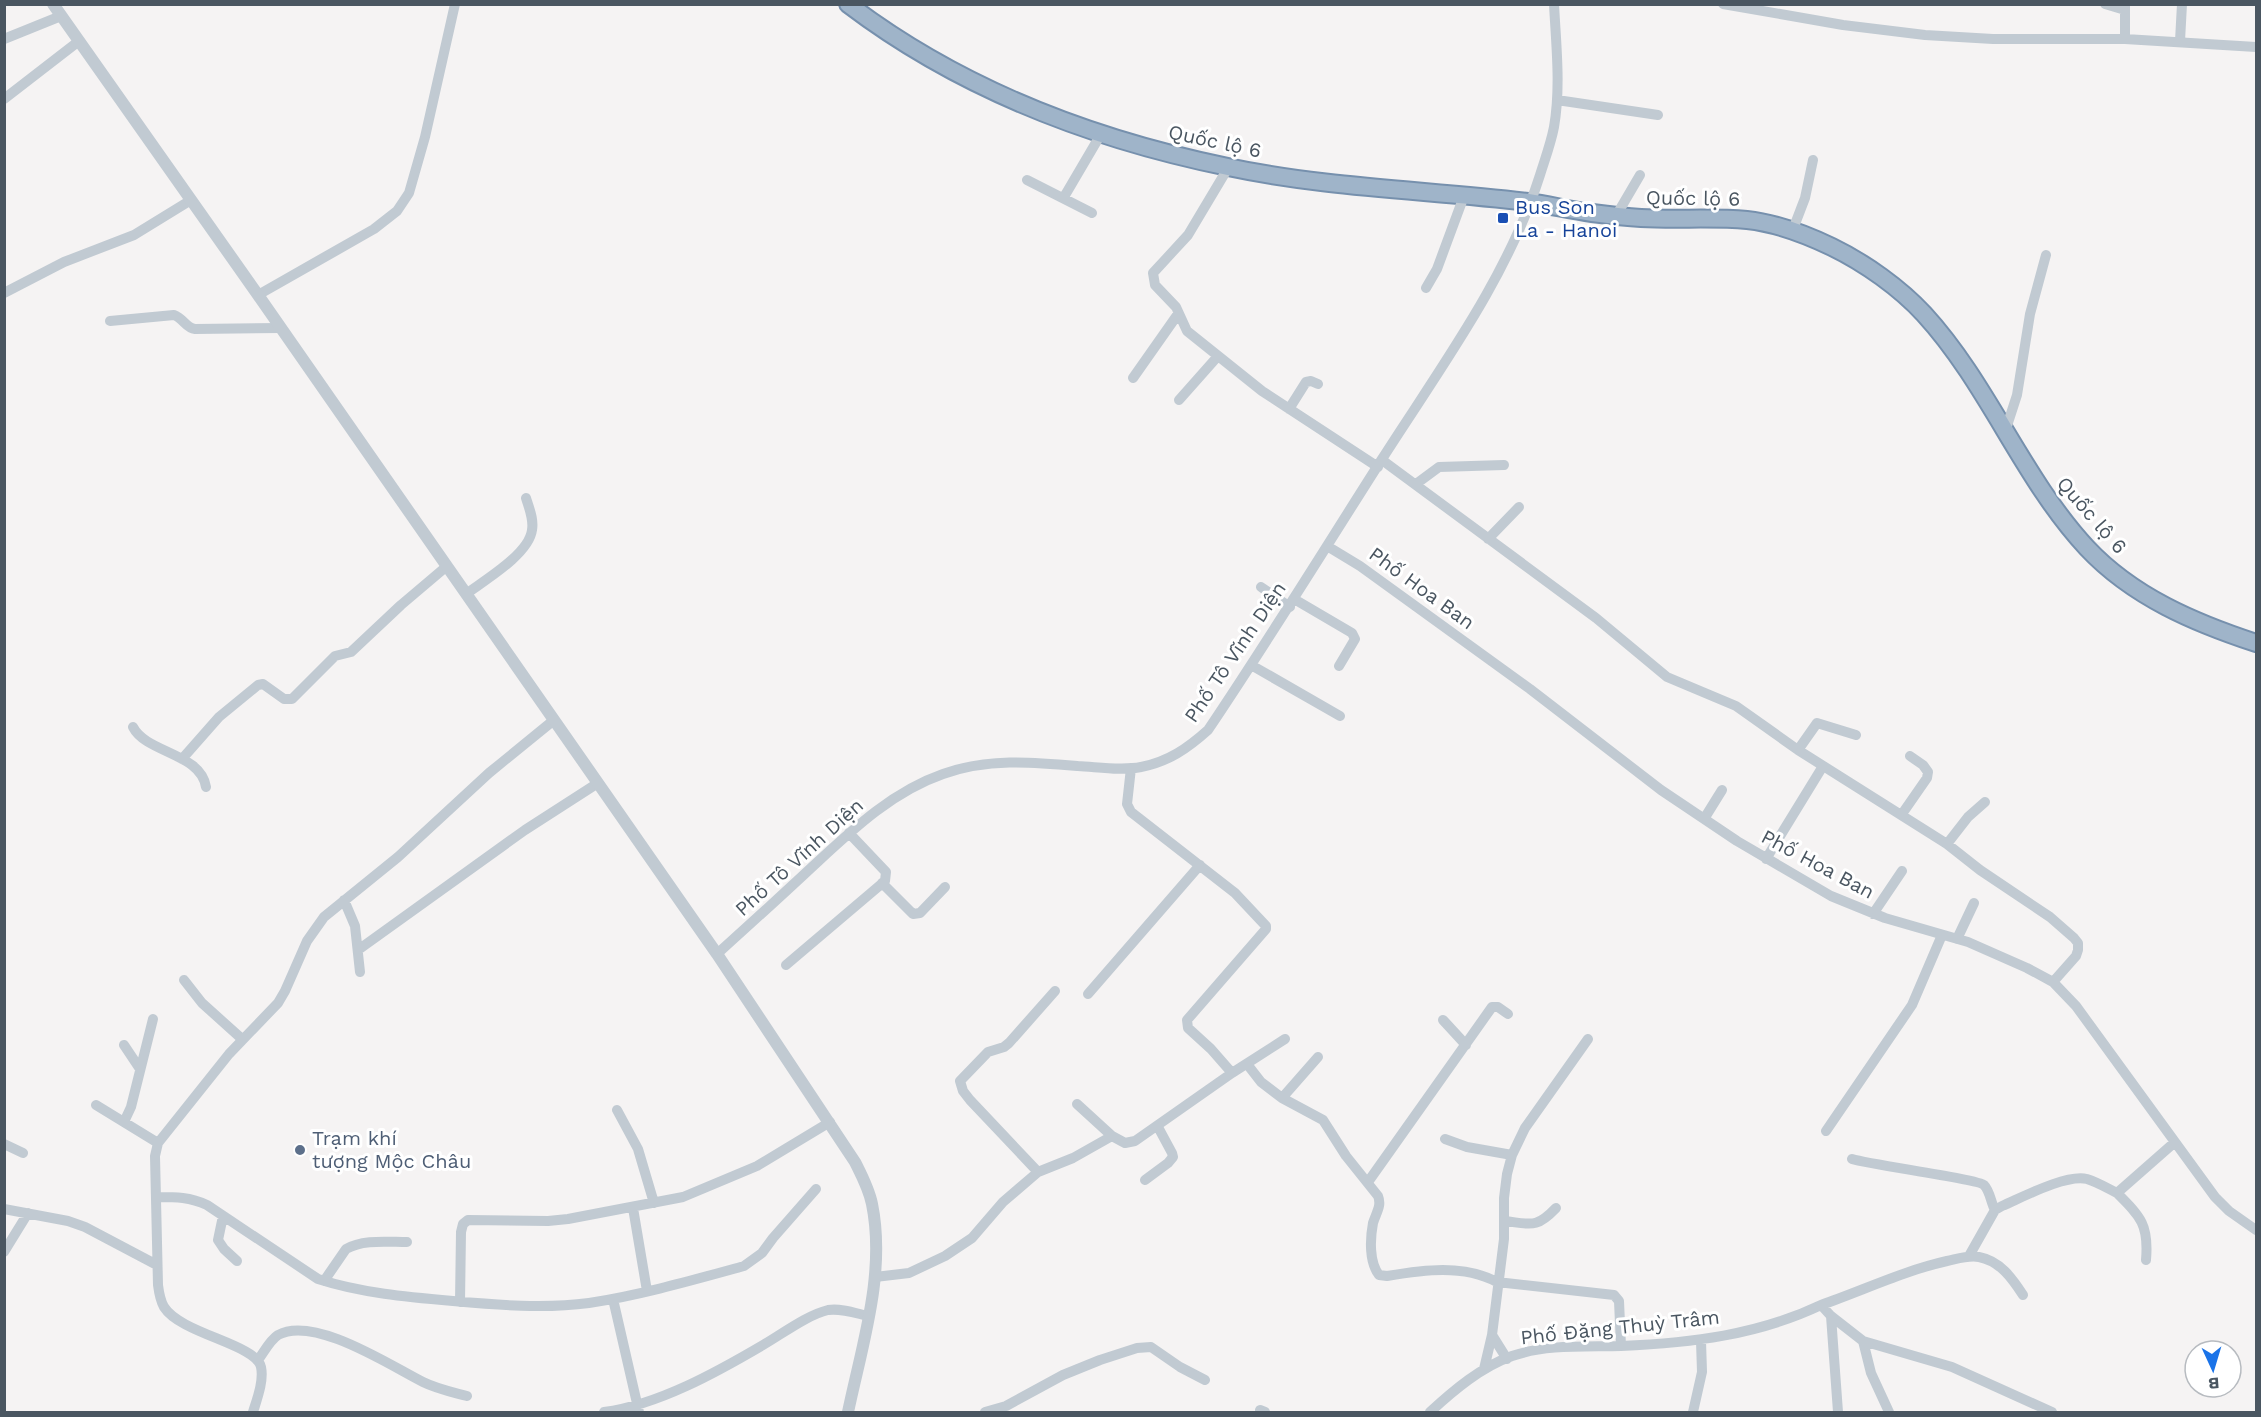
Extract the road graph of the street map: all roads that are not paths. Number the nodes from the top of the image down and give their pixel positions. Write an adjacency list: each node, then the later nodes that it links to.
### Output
1 (53, 4): 9 (street)
2 (455, 4): 33 (street)
3 (848, 4): 18 (highway, Quốc lộ 6)
4 (1554, 4): 16 (street, Phố Tô Vĩnh Diện)
5 (1723, 4): 11 (street)
6 (2105, 4): 8 (street)
7 (2181, 4): 13 (street)
8 (2125, 7): 11 (street)
9 (61, 16): 10 (street); 12 (street)
10 (4, 39)
11 (2125, 39): 13 (street)
12 (79, 41): 15 (street); 25 (street)
13 (2180, 41): 14 (street)
14 (2256, 47)
15 (4, 99)
16 (1557, 100): 17 (street); 26 (street, Phố Tô Vĩnh Diện)
17 (1658, 115)
18 (1101, 134): 20 (highway, Quốc lộ 6); 24 (street)
19 (1814, 160): 29 (street)
20 (1228, 168): 23 (highway, Quốc lộ 6); 34 (street)
21 (1640, 175): 28 (street)
22 (1028, 180): 24 (street)
23 (1464, 196): 26 (highway, Quốc lộ 6); 31 (street)
24 (1064, 197): 27 (street)
25 (191, 200): 32 (street); 33 (street)
26 (1531, 203): 28 (highway, Quốc lộ 6); 43 (street, Phố Tô Vĩnh Diện)
27 (1092, 213)
28 (1616, 216): 29 (highway, Quốc lộ 6)
29 (1792, 232): 42 (highway, Quốc lộ 6)
30 (2046, 255): 42 (street)
31 (1426, 288)
32 (4, 294)
33 (258, 295): 36 (street)
34 (1178, 314): 37 (street); 38 (street)
35 (111, 321): 36 (street)
36 (281, 328): 50 (street)
37 (1218, 356): 40 (street); 41 (street)
38 (1133, 378)
39 (1318, 384): 41 (street)
40 (1179, 400)
41 (1289, 409): 43 (street)
42 (2005, 432): 54 (highway, Quốc lộ 6)
43 (1380, 463): 45 (street); 49 (street, Phố Tô Vĩnh Diện)
44 (1504, 465): 45 (street)
45 (1416, 484): 48 (street)
46 (526, 498): 52 (street)
47 (1519, 507): 48 (street)
48 (1488, 539): 61 (street)
49 (1327, 546): 53 (street, Phố Tô Vĩnh Diện); 71 (street, Phố Hoa Ban)
50 (447, 566): 52 (street); 63 (street)
51 (1261, 587): 53 (street)
52 (466, 594): 58 (street)
53 (1292, 603): 55 (street, Phố Tô Vĩnh Diện); 56 (street)
54 (2256, 643)
55 (1251, 665): 57 (street); 65 (street, Phố Tô Vĩnh Diện)
56 (1339, 666)
57 (1340, 716)
58 (554, 720): 66 (street); 79 (street)
59 (133, 727): 63 (street)
60 (1856, 735): 61 (street)
61 (1798, 750): 64 (street)
62 (1910, 756): 70 (street)
63 (182, 759): 67 (street)
64 (1823, 766): 70 (street); 74 (street)
65 (1131, 768): 72 (street, Phố Tô Vĩnh Diện); 75 (street)
66 (598, 783): 84 (street); 85 (street)
67 (206, 787)
68 (1722, 790): 71 (street)
69 (1985, 802): 73 (street)
70 (1902, 814): 73 (street)
71 (1704, 819): 74 (street, Phố Hoa Ban)
72 (849, 833): 77 (street); 85 (street, Phố Tô Vĩnh Diện)
73 (1947, 844): 89 (street)
74 (1766, 859): 81 (street, Phố Hoa Ban)
75 (1200, 865): 91 (street); 103 (street)
76 (1902, 871): 81 (street)
77 (882, 883): 78 (street); 86 (street)
78 (945, 887)
79 (344, 900): 84 (street); 95 (street)
80 (1974, 903): 83 (street)
81 (1873, 914): 82 (street, Phố Hoa Ban)
82 (1942, 934): 83 (street, Phố Hoa Ban); 111 (street)
83 (1958, 939): 89 (street, Phố Hoa Ban)
84 (358, 950): 87 (street)
85 (717, 954): 109 (street)
86 (786, 964)
87 (360, 972)
88 (184, 980): 95 (street)
89 (2053, 982): 114 (street, Phố Hoa Ban)
90 (1055, 991): 120 (street)
91 (1088, 994)
92 (1508, 1014): 99 (street)
93 (153, 1019): 102 (street)
94 (1443, 1020): 99 (street)
95 (242, 1039): 115 (street)
96 (1285, 1039): 101 (street)
97 (1588, 1039): 118 (street)
98 (124, 1045): 102 (street)
99 (1466, 1045): 122 (street)
100 (1318, 1057): 104 (street)
101 (1247, 1064): 103 (street); 104 (street)
102 (140, 1069): 108 (street)
103 (1232, 1073): 110 (street)
104 (1282, 1098): 122 (street)
105 (1077, 1104): 112 (street)
106 (96, 1105): 108 (street)
107 (618, 1110): 126 (street)
108 (124, 1122): 115 (street)
109 (830, 1122): 126 (street); 141 (street)
110 (1158, 1127): 112 (street); 121 (street)
111 (1826, 1131)
112 (1112, 1136): 120 (street)
113 (1445, 1139): 118 (street)
114 (2175, 1142): 124 (street); 134 (street, Phố Hoa Ban)
115 (158, 1143): 125 (street)
116 (4, 1144): 117 (street)
117 (23, 1153)
118 (1512, 1155): 133 (street)
119 (1852, 1159): 130 (street)
120 (1038, 1172): 141 (street)
121 (1145, 1180)
122 (1368, 1182): 143 (street)
123 (816, 1188): 144 (street)
124 (2117, 1193): 130 (street); 138 (street)
125 (157, 1197): 132 (street); 140 (street)
126 (654, 1203): 127 (street)
127 (633, 1208): 144 (street); 147 (street)
128 (1556, 1208): 133 (street)
129 (4, 1209): 131 (street)
130 (1995, 1210): 137 (street)
131 (28, 1213): 136 (street); 140 (street)
132 (223, 1216): 139 (street); 142 (street)
133 (1504, 1221): 143 (street)
134 (2256, 1230)
135 (407, 1242): 142 (street)
136 (4, 1252)
137 (1969, 1256): 145 (street); 148 (street, Phố Đặng Thuỳ Trâm)
138 (2146, 1260)
139 (237, 1261)
140 (157, 1265): 156 (street)
141 (875, 1277): 149 (street)
142 (324, 1281): 147 (street)
143 (1497, 1282): 151 (street); 154 (street)
144 (647, 1291): 146 (street)
145 (2023, 1295)
146 (613, 1299): 147 (street); 160 (street)
147 (460, 1302)
148 (1821, 1305): 150 (street); 152 (street, Phố Đặng Thuỳ Trâm)
149 (868, 1316): 160 (street); 164 (street)
150 (1831, 1316): 153 (street); 167 (street)
151 (1492, 1335): 155 (street); 157 (street)
152 (1701, 1341): 154 (street, Phố Đặng Thuỳ Trâm); 166 (street)
153 (1863, 1341): 168 (street); 169 (street)
154 (1621, 1346): 155 (street, Phố Đặng Thuỳ Trâm)
155 (1507, 1359): 157 (street, Phố Đặng Thuỳ Trâm)
156 (258, 1360): 159 (street); 162 (street)
157 (1484, 1369): 165 (street, Phố Đặng Thuỳ Trâm)
158 (1205, 1380): 161 (street)
159 (467, 1396)
160 (638, 1409): 163 (street)
161 (992, 1412)
162 (253, 1413)
163 (604, 1413)
164 (848, 1413)
165 (1430, 1413)
166 (1693, 1413)
167 (1838, 1413)
168 (1889, 1413)
169 (2052, 1413)

